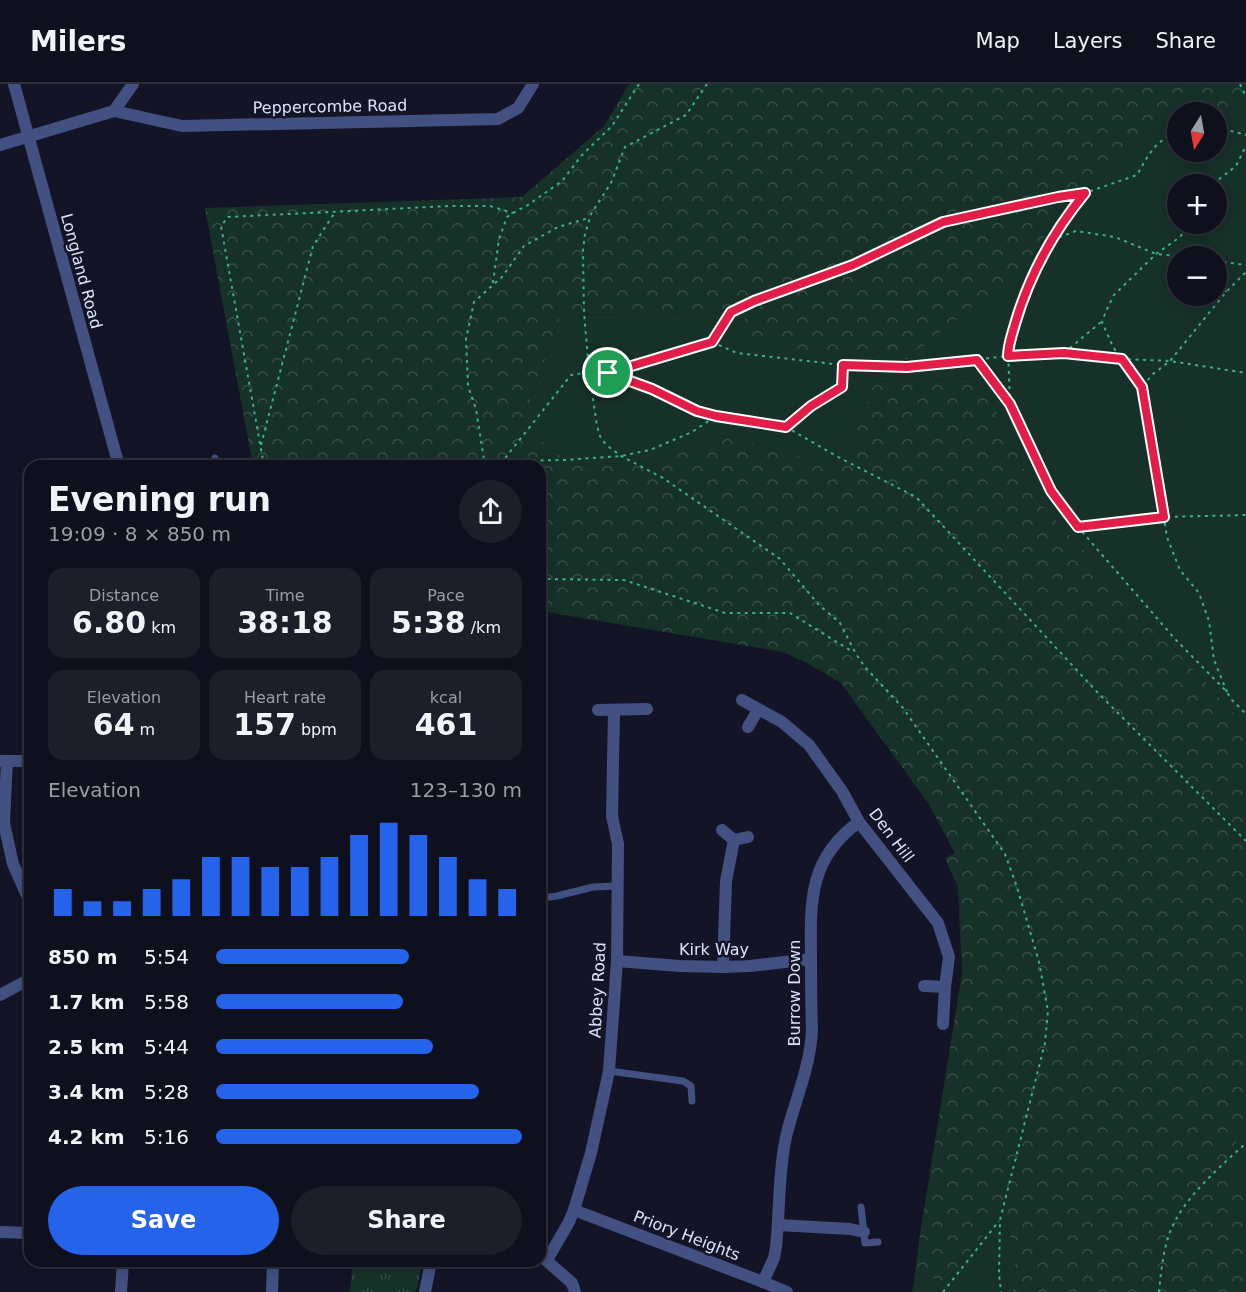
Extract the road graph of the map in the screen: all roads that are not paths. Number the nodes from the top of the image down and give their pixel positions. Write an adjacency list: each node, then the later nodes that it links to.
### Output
1 (14, 84): 5 (street, Longland Road)
2 (133, 84): 4 (street)
3 (532, 84): 4 (street, Peppercombe Road)
4 (114, 111): 5 (street)
5 (29, 137): 6 (street); 7 (street, Longland Road)
6 (0, 145)
7 (117, 460)
8 (742, 700): 12 (street, Den Hill)
9 (647, 709): 11 (street)
10 (598, 710): 11 (street)
11 (614, 710): 20 (street, Abbey Road)
12 (758, 710): 13 (street); 16 (street, Den Hill)
13 (748, 728)
14 (3, 761): 15 (street); 21 (street)
15 (24, 761)
16 (859, 822): 23 (street, Burrow Down); 28 (street, Den Hill)
17 (722, 830): 19 (street)
18 (748, 837): 19 (street)
19 (734, 840): 25 (street)
20 (617, 886): 22 (lane); 24 (street, Abbey Road)
21 (24, 889)
22 (546, 897)
23 (811, 959): 25 (street, Kirk Way); 35 (street, Burrow Down)
24 (617, 961): 25 (street, Kirk Way); 31 (street, Abbey Road)
25 (723, 967)
26 (24, 982): 29 (street)
27 (924, 986): 28 (street)
28 (945, 987): 30 (street, Den Hill)
29 (0, 995)
30 (943, 1024)
31 (609, 1071): 32 (lane); 34 (street, Abbey Road)
32 (692, 1101)
33 (861, 1207): 37 (lane)
34 (574, 1210): 40 (street, Abbey Road); 45 (street, Priory Heights)
35 (778, 1225): 37 (street); 45 (street, Burrow Down)
36 (0, 1232): 38 (street)
37 (864, 1232): 39 (lane)
38 (24, 1233)
39 (878, 1242)
40 (546, 1254)
41 (546, 1259): 49 (street)
42 (123, 1267): 46 (street)
43 (273, 1267): 47 (street)
44 (430, 1267): 48 (street)
45 (763, 1282): 50 (street, Priory Heights)
46 (121, 1292)
47 (272, 1292)
48 (425, 1292)
49 (575, 1292)
50 (787, 1292)

